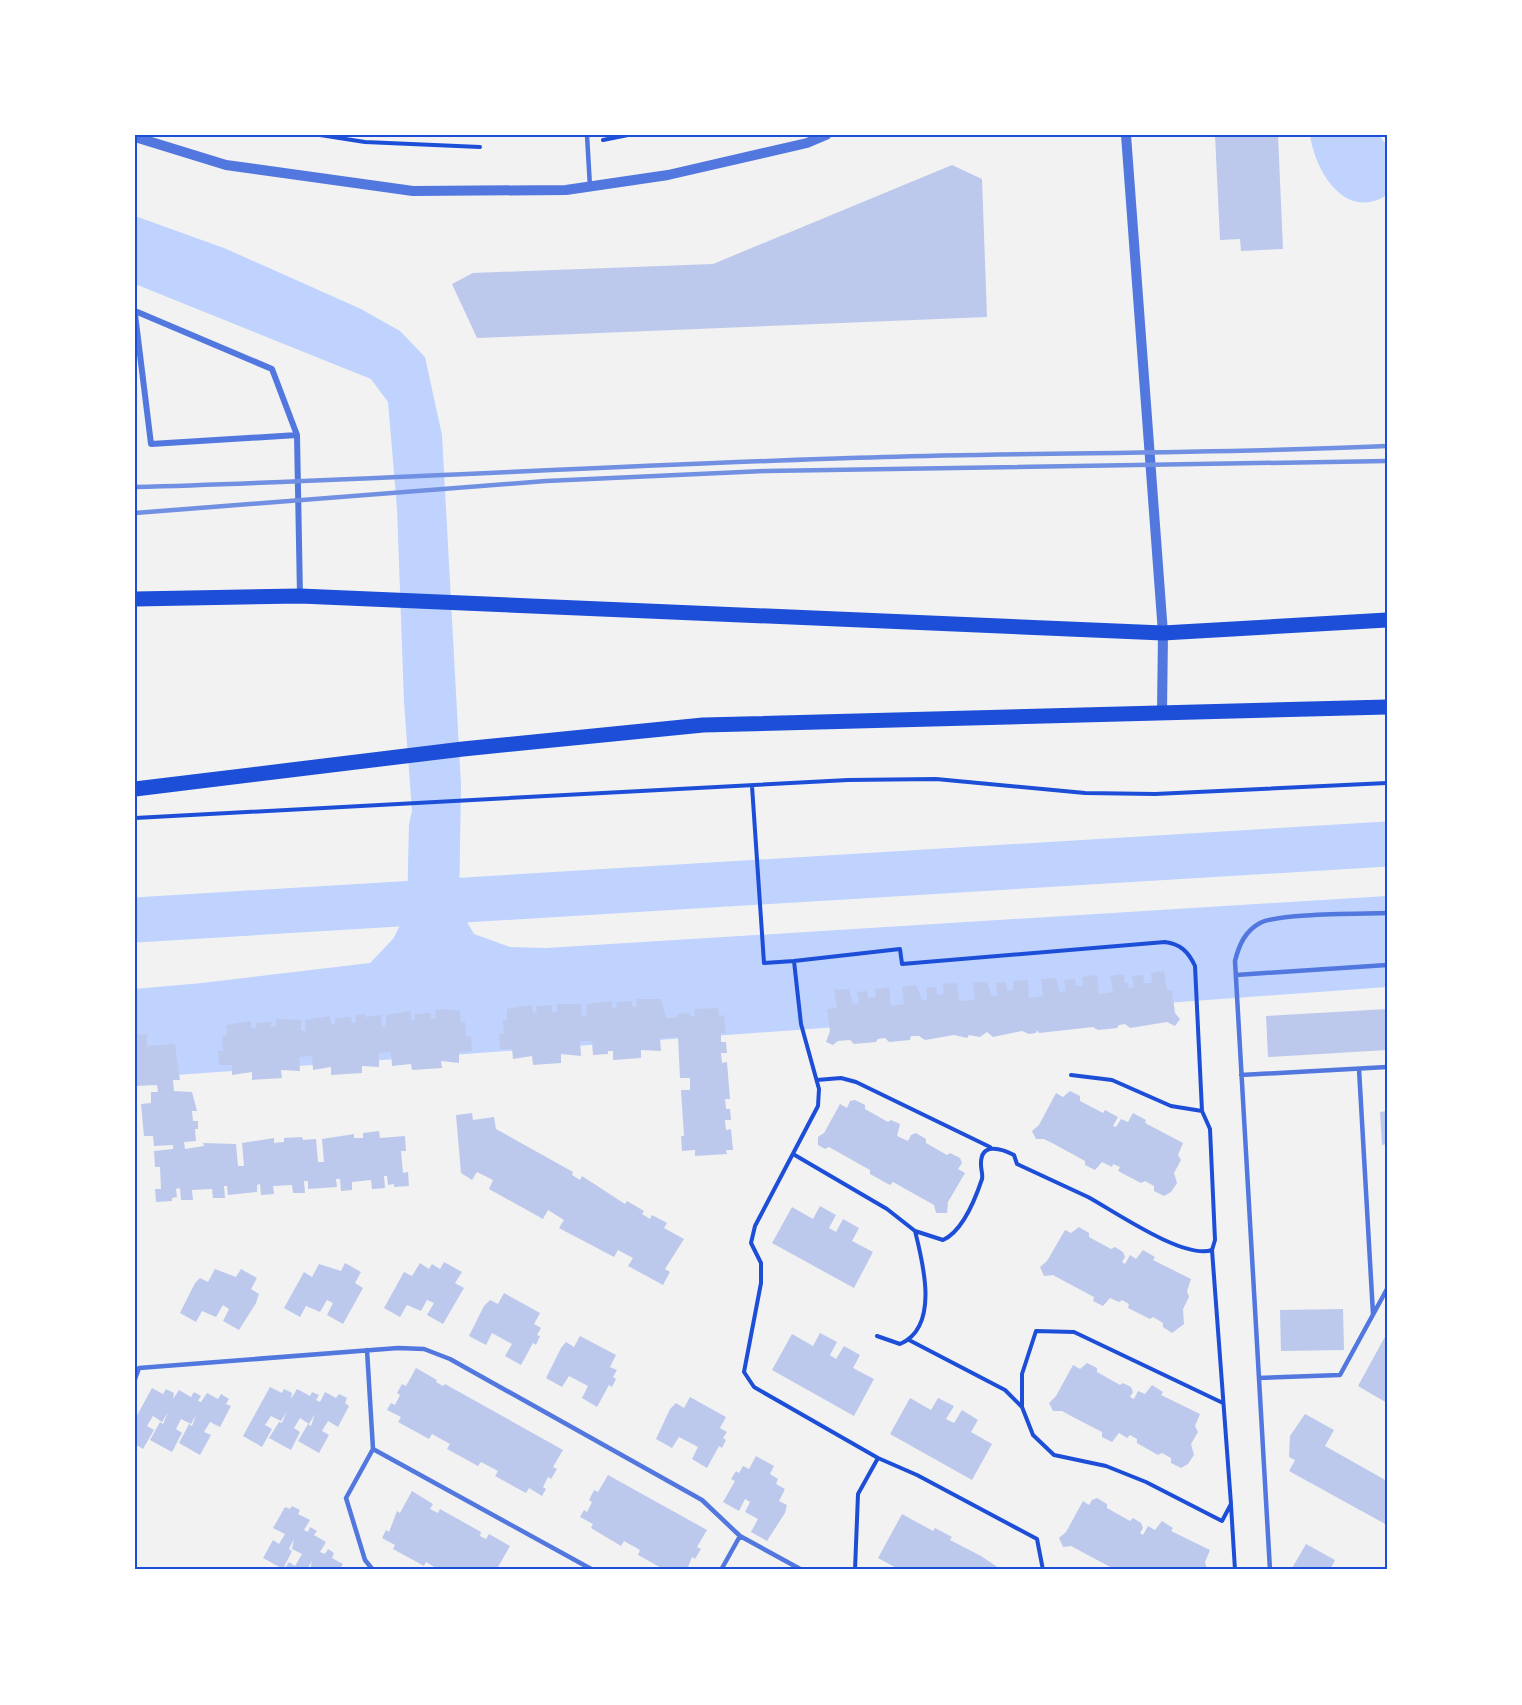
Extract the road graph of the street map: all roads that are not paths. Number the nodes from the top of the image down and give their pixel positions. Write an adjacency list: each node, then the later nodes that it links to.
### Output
1 (587, 135): 5 (lane)
2 (826, 135): 5 (street)
3 (1126, 135): 11 (street)
4 (135, 137): 5 (street)
5 (590, 187)
6 (135, 313): 7 (street); 7 (street)
7 (297, 435): 8 (street)
8 (300, 596): 9 (main road); 11 (main road)
9 (135, 599)
10 (1387, 620): 11 (main road)
11 (1163, 633): 13 (street)
12 (1387, 707): 13 (main road)
13 (1162, 712): 14 (main road)
14 (135, 789)
15 (1387, 913): 17 (lane)
16 (1387, 965): 17 (lane)
17 (1236, 975): 20 (lane)
18 (1387, 1067): 19 (lane)
19 (1359, 1069): 20 (lane); 22 (lane)
20 (1241, 1075): 25 (lane)
21 (1387, 1289): 22 (lane)
22 (1373, 1314): 25 (lane)
23 (366, 1350): 24 (lane); 26 (lane); 27 (lane)
24 (135, 1378)
25 (1259, 1378): 32 (lane)
26 (373, 1449): 28 (lane); 29 (lane)
27 (740, 1536): 30 (lane); 31 (lane)
28 (373, 1570)
29 (593, 1570)
30 (722, 1570)
31 (801, 1570)
32 (1270, 1570)

